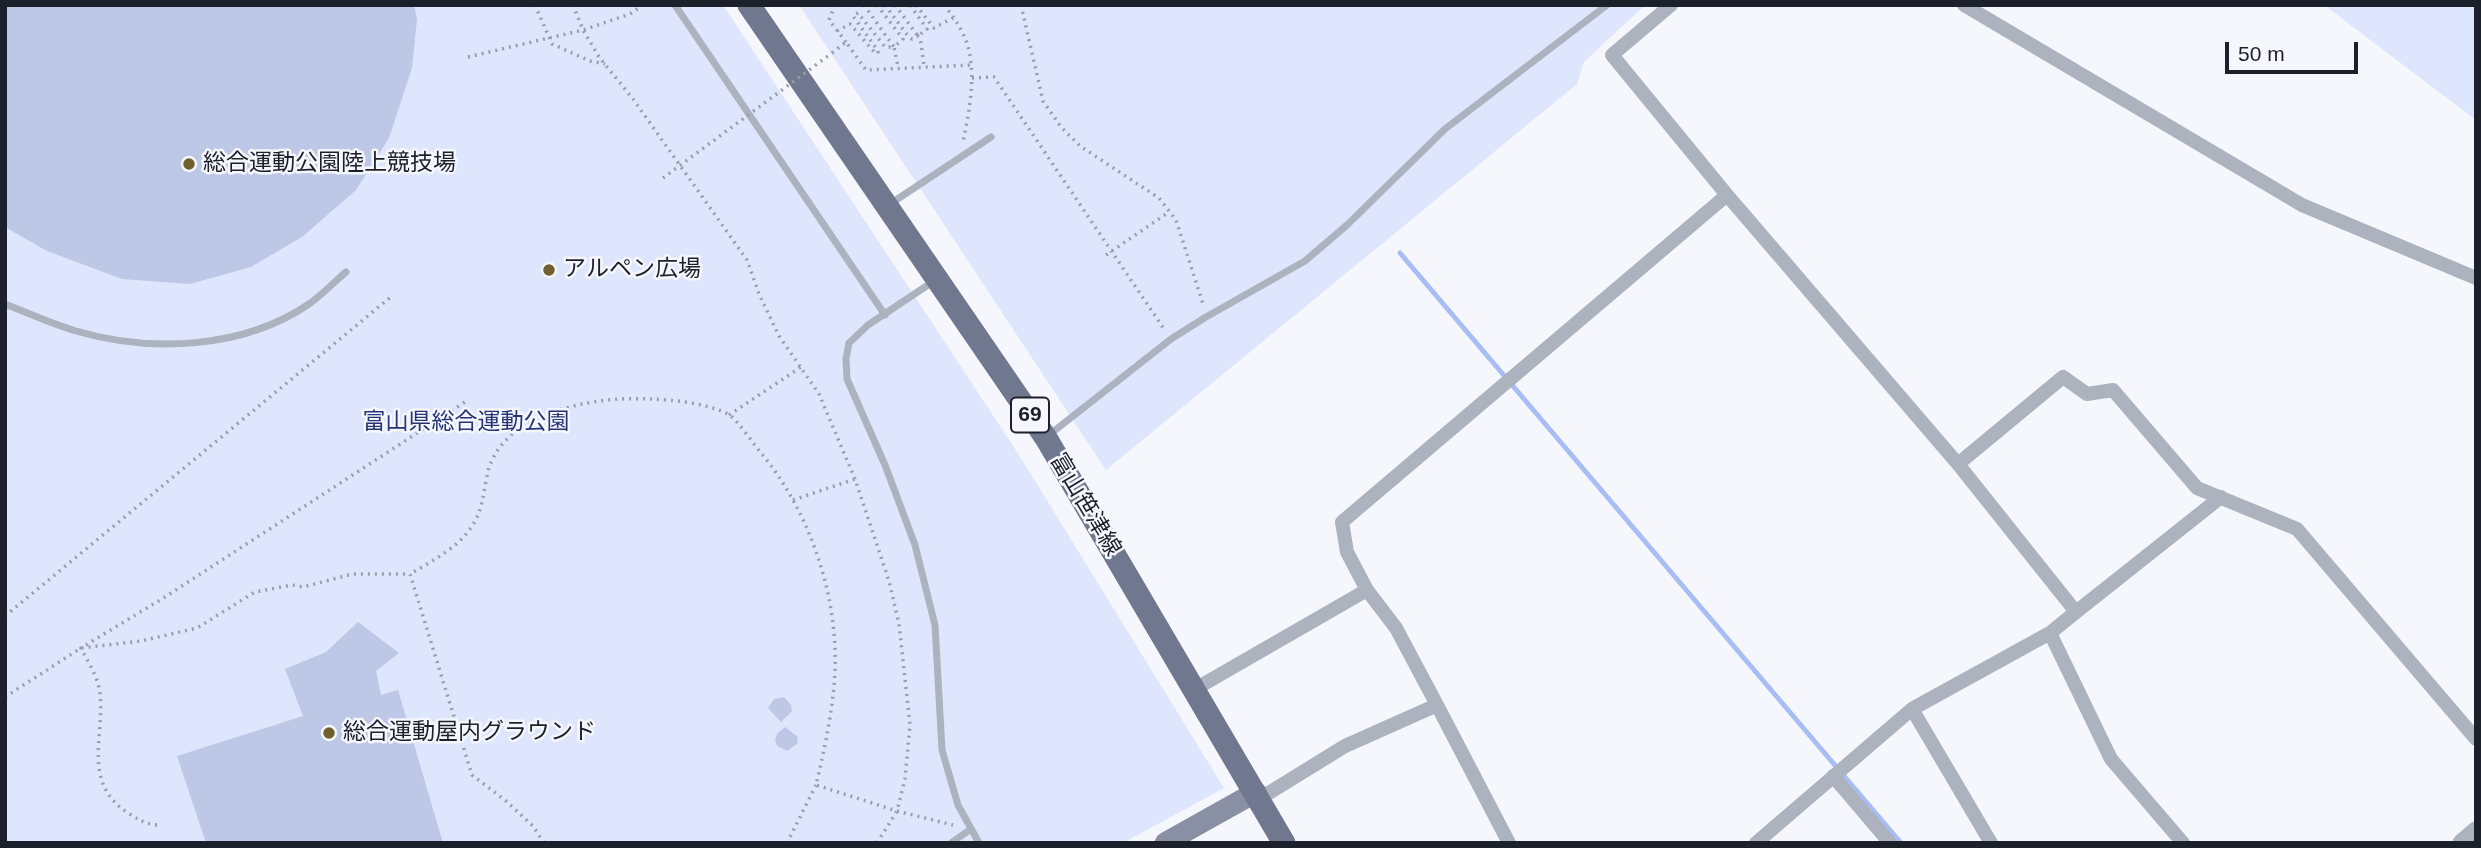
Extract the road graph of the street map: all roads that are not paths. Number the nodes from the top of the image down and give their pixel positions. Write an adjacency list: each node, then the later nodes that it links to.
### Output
1 (676, 5): 13 (lane)
2 (749, 5): 8 (main road, 富山笹津線 / 69)
3 (1607, 5): 14 (lane)
4 (1671, 5): 7 (street)
5 (1964, 5): 10 (street)
6 (991, 137): 8 (lane)
7 (1727, 195): 15 (street); 17 (street)
8 (887, 206): 11 (main road, 富山笹津線 / 69)
9 (346, 272): 12 (lane)
10 (2476, 278)
11 (937, 279): 13 (lane); 14 (main road, 富山笹津線 / 69)
12 (5, 304)
13 (885, 315): 26 (lane)
14 (1046, 438): 20 (main road, 富山笹津線 / 69)
15 (1958, 464): 16 (street); 18 (street)
16 (2221, 498): 18 (street); 23 (street)
17 (1367, 590): 20 (street); 21 (street)
18 (2076, 612): 19 (street)
19 (2050, 632): 22 (street); 36 (street)
20 (1195, 689): 25 (main road, 富山笹津線 / 69)
21 (1437, 705): 25 (street); 32 (street)
22 (1912, 709): 24 (street); 35 (street)
23 (2476, 739)
24 (1837, 773): 33 (street); 34 (street)
25 (1258, 795): 30 (main road); 31 (main road, 富山笹津線 / 69)
26 (971, 829): 28 (lane); 29 (lane)
27 (2476, 831): 37 (street)
28 (951, 843)
29 (979, 843)
30 (1165, 843)
31 (1284, 843)
32 (1509, 843)
33 (1756, 843)
34 (1891, 843)
35 (1991, 843)
36 (2183, 843)
37 (2462, 843)

